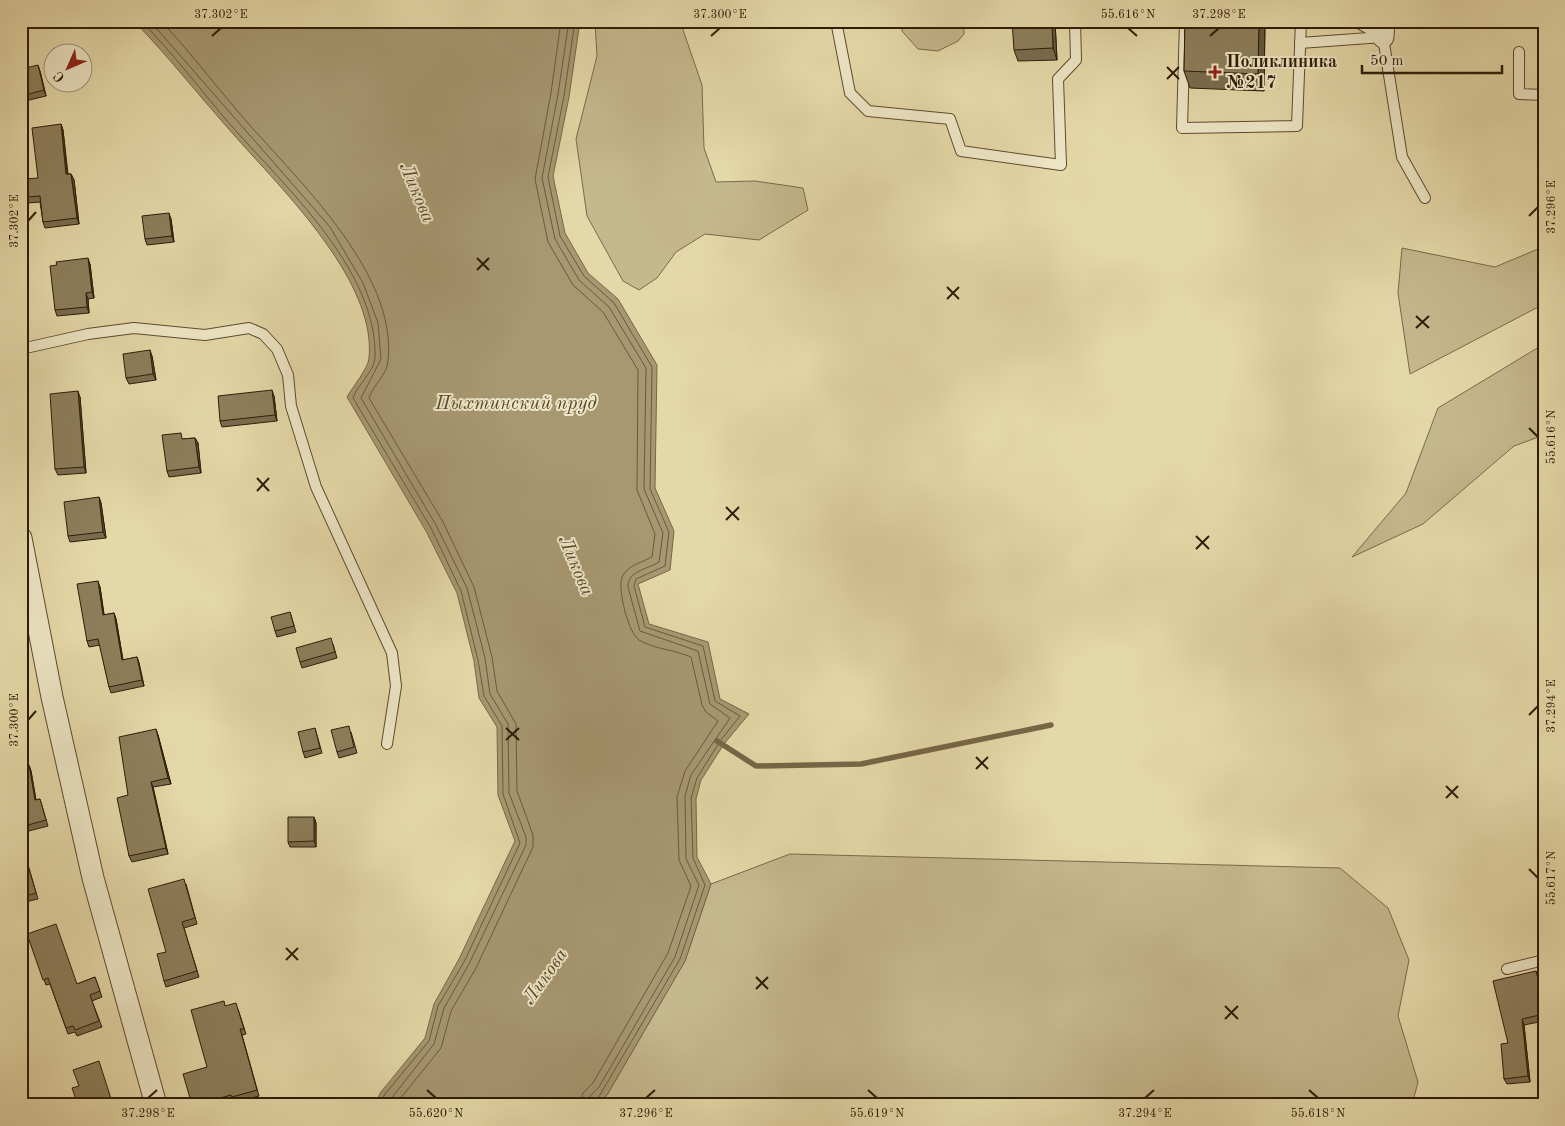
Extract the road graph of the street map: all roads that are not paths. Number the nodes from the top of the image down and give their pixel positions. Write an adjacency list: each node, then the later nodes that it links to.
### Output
1 (836, 21): 2 (lane)
2 (1075, 21)
3 (1185, 21): 7 (lane)
4 (1302, 21): 7 (lane)
5 (1355, 21): 6 (lane)
6 (1383, 29): 7 (lane); 10 (lane)
7 (1300, 43)
8 (1519, 52): 9 (lane)
9 (1544, 94)
10 (1425, 198)
11 (21, 349): 13 (lane)
12 (21, 538): 17 (street)
13 (387, 744)
14 (1544, 960): 15 (lane)
15 (1507, 969)
16 (1544, 1103): 18 (lane)
17 (156, 1105)
18 (1534, 1105)

